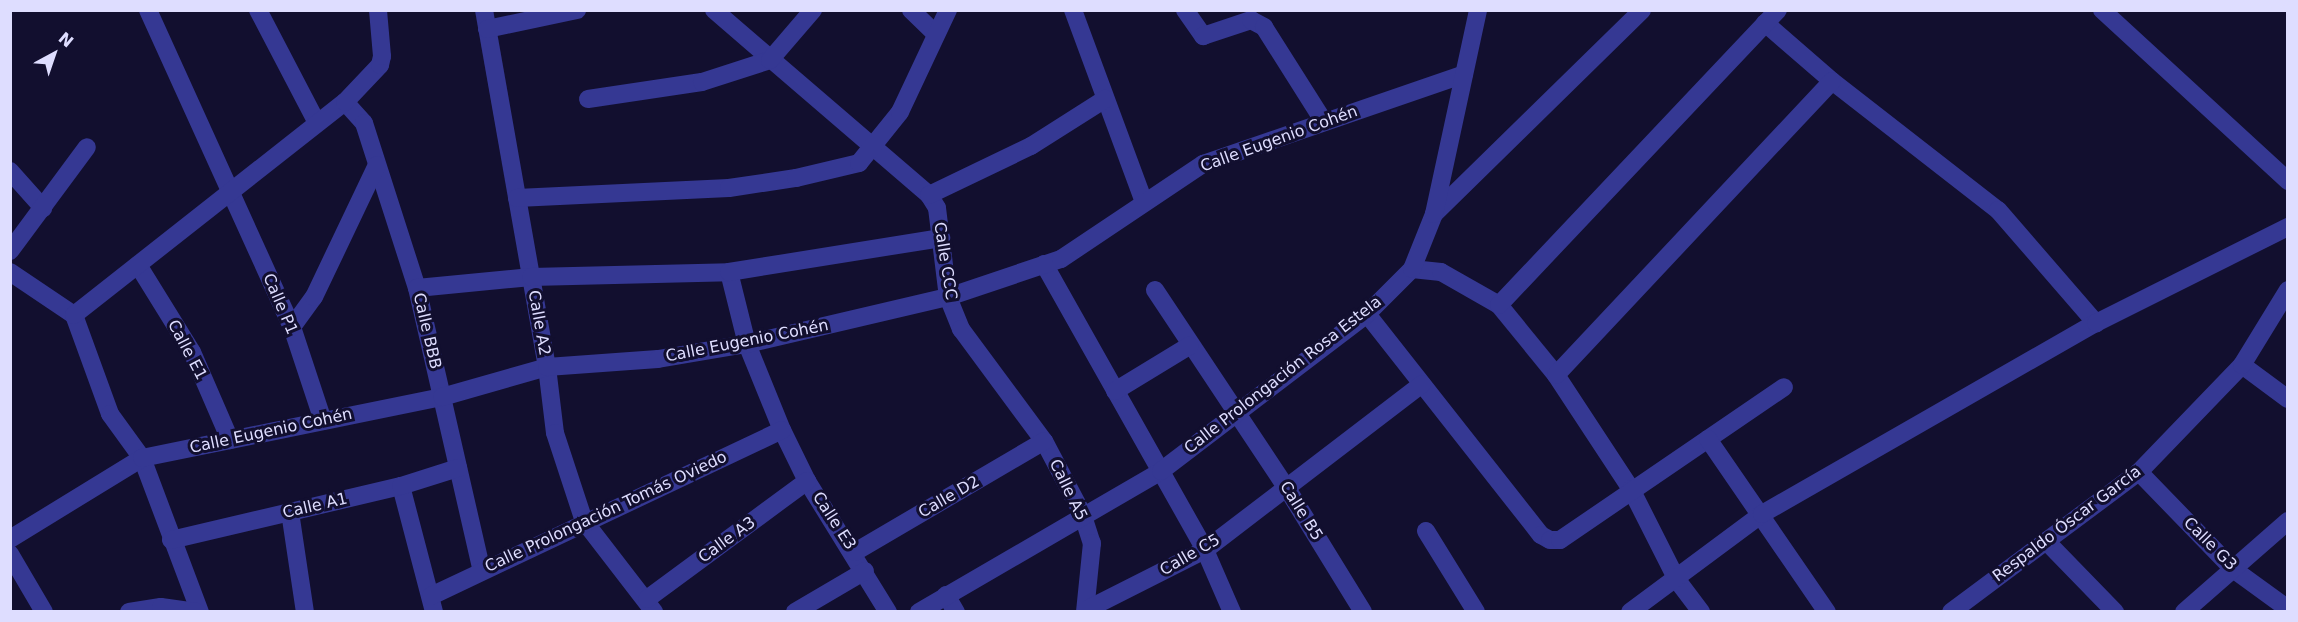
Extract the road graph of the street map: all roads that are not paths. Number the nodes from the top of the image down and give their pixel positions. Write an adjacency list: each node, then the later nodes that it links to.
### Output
1 (258, 10): 25 (street)
2 (378, 10): 23 (street)
3 (484, 10): 16 (street, Calle A2)
4 (577, 10): 16 (street)
5 (714, 10): 18 (street, Calle CCC)
6 (813, 10): 18 (street)
7 (911, 10): 17 (street)
8 (948, 10): 17 (street)
9 (1073, 10): 22 (street)
10 (1185, 10): 24 (street)
11 (1478, 10): 19 (street, Calle Prolongación Rosa Estela)
12 (1642, 10): 36 (street)
13 (2102, 10): 30 (street)
14 (152, 12): 31 (street, Calle P1)
15 (1772, 17): 20 (street); 50 (street)
16 (488, 29): 33 (street, Calle A2)
17 (934, 33): 27 (street)
18 (770, 60): 21 (street); 27 (street, Calle CCC)
19 (1464, 74): 24 (street, Calle Eugenio Cohén); 36 (street, Calle Prolongación Rosa Estela)
20 (1832, 81): 53 (street); 59 (street)
21 (588, 99)
22 (1105, 99): 32 (street); 34 (street)
23 (345, 102): 25 (street); 28 (street, Calle BBB)
24 (1324, 122): 34 (street, Calle Eugenio Cohén)
25 (317, 123): 31 (street)
26 (87, 147): 35 (street)
27 (874, 148): 32 (street, Calle CCC); 33 (street)
28 (377, 165): 46 (street, Calle BBB); 54 (street)
29 (10, 171): 35 (street)
30 (2288, 181)
31 (230, 191): 41 (street); 54 (street, Calle P1)
32 (929, 195): 38 (street, Calle CCC)
33 (517, 198): 45 (street, Calle A2)
34 (1144, 202): 40 (street, Calle Eugenio Cohén)
35 (43, 208): 39 (street)
36 (1434, 214): 42 (street, Calle Prolongación Rosa Estela)
37 (2288, 226): 53 (street)
38 (941, 238): 44 (street); 49 (street, Calle CCC)
39 (10, 251)
40 (1044, 264): 49 (street, Calle Eugenio Cohén); 62 (street)
41 (138, 265): 52 (street); 68 (street, Calle E1)
42 (1412, 269): 50 (street); 51 (street, Calle Prolongación Rosa Estela)
43 (10, 272): 52 (street)
44 (729, 272): 45 (street); 55 (street, Calle E3)
45 (531, 277): 46 (street); 58 (street, Calle A2)
46 (417, 288): 63 (street, Calle BBB)
47 (1155, 290): 56 (street, Calle B5)
48 (2288, 290): 57 (street, Respaldo Óscar García)
49 (948, 297): 55 (street, Calle Eugenio Cohén); 70 (street, Calle CCC)
50 (1499, 305): 59 (street)
51 (1366, 314): 60 (street); 65 (street, Calle Prolongación Rosa Estela)
52 (74, 315): 71 (street)
53 (2096, 323): 81 (street)
54 (292, 327): 66 (street, Calle P1)
55 (747, 344): 58 (street, Calle Eugenio Cohén); 67 (street, Calle E3)
56 (1189, 346): 62 (street); 65 (street, Calle B5)
57 (2242, 365): 64 (street); 74 (street, Respaldo Óscar García)
58 (547, 367): 63 (street, Calle Eugenio Cohén); 82 (street, Calle A2)
59 (1556, 375): 77 (street)
60 (1422, 384): 77 (street); 78 (street, Calle C5)
61 (1784, 387): 69 (street)
62 (1115, 391): 73 (street)
63 (442, 396): 66 (street, Calle Eugenio Cohén); 72 (street, Calle BBB)
64 (2288, 399)
65 (1235, 412): 73 (street, Calle Prolongación Rosa Estela); 78 (street, Calle B5)
66 (323, 421): 68 (street, Calle Eugenio Cohén)
67 (782, 430): 75 (street, Calle E3); 82 (street, Calle Prolongación Tomás Oviedo)
68 (230, 440): 71 (street, Calle Eugenio Cohén)
69 (1708, 440): 77 (street); 81 (street)
70 (1044, 441): 80 (street, Calle A5); 89 (street, Calle D2)
71 (142, 458): 85 (street, Calle Eugenio Cohén); 86 (street)
72 (458, 468): 76 (street, Calle A1); 92 (street, Calle BBB)
73 (1161, 471): 80 (street, Calle Prolongación Rosa Estela); 88 (street)
74 (2139, 472): 87 (street, Respaldo Óscar García); 91 (street, Calle G3)
75 (807, 481): 89 (street, Calle E3); 97 (street, Calle A3)
76 (401, 486): 79 (street, Calle A1); 96 (street)
77 (1631, 489): 94 (street)
78 (1288, 490): 88 (street, Calle C5); 98 (street, Calle B5)
79 (290, 512): 86 (street, Calle A1); 104 (street)
80 (1082, 513): 95 (street, Calle Prolongación Rosa Estela); 100 (street, Calle A5)
81 (1762, 514): 94 (street); 113 (street)
82 (584, 521): 92 (street, Calle Prolongación Tomás Oviedo); 97 (street, Calle A2)
83 (2288, 521): 91 (street)
84 (1426, 531): 110 (street)
85 (10, 539)
86 (171, 540): 103 (street)
87 (2046, 541): 114 (street, Respaldo Óscar García); 115 (street)
88 (1205, 550): 100 (street, Calle C5); 109 (street)
89 (855, 552): 93 (street, Calle E3)
90 (10, 555): 101 (street)
91 (2233, 569): 99 (street, Calle G3); 116 (street)
92 (482, 571): 96 (street, Calle Prolongación Tomás Oviedo)
93 (865, 571): 105 (street); 106 (street, Calle E3)
94 (1677, 580): 111 (street); 112 (street)
95 (946, 596): 107 (street, Calle Prolongación Rosa Estela); 108 (street)
96 (432, 604)
97 (650, 605)
98 (1355, 609)
99 (2288, 609)
100 (1086, 611)
101 (44, 612)
102 (129, 612): 103 (street)
103 (199, 612)
104 (305, 612)
105 (795, 612)
106 (888, 612)
107 (919, 612)
108 (956, 612)
109 (1232, 612)
110 (1476, 612)
111 (1630, 612)
112 (1701, 612)
113 (1827, 612)
114 (1951, 612)
115 (2115, 612)
116 (2184, 612)

